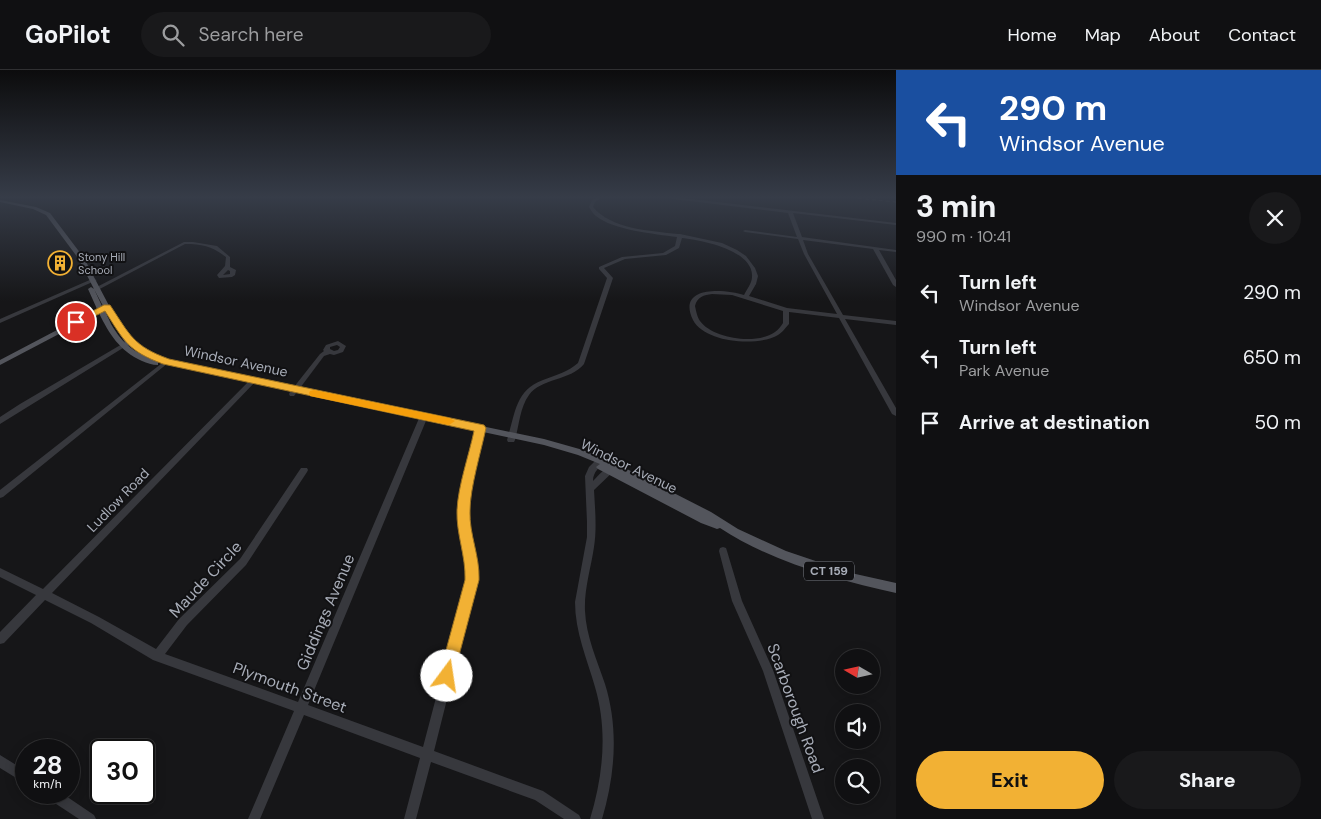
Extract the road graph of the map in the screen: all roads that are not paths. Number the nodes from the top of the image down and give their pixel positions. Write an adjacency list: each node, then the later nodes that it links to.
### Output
1 (54, 231): 10 (main road, Windsor Avenue / CT 159)
2 (655, 231): 5 (street)
3 (745, 231): 6 (street)
4 (797, 231): 6 (street)
5 (680, 235): 12 (street); 28 (street)
6 (799, 238): 7 (street); 15 (street)
7 (875, 248): 8 (street); 11 (street)
8 (896, 250)
9 (228, 268): 10 (street)
10 (93, 285): 13 (main road, Windsor Avenue / CT 159); 16 (street)
11 (896, 285)
12 (746, 297): 14 (street); 14 (street)
13 (104, 308): 18 (main road, Windsor Avenue / CT 159); 20 (main road)
14 (786, 310): 15 (street)
15 (840, 316): 17 (street); 24 (street)
16 (0, 321)
17 (896, 323)
18 (126, 344): 21 (main road, Windsor Avenue / CT 159); 26 (street)
19 (328, 352): 23 (street)
20 (0, 363)
21 (164, 364): 22 (main road, Windsor Avenue / CT 159); 33 (street)
22 (252, 382): 23 (main road, Windsor Avenue / CT 159); 37 (street, Ludlow Road)
23 (294, 392): 25 (main road, Windsor Avenue / CT 159)
24 (896, 414)
25 (423, 419): 27 (main road, Windsor Avenue / CT 159); 40 (street, Giddings Avenue)
26 (0, 421)
27 (479, 431): 28 (main road, Windsor Avenue / CT 159); 41 (street)
28 (512, 438): 29 (main road, Windsor Avenue / CT 159)
29 (598, 462): 30 (main road, Windsor Avenue / CT 159); 32 (street)
30 (613, 469): 32 (street); 36 (main road, Windsor Avenue / CT 159)
31 (304, 470): 39 (street, Maude Circle)
32 (590, 488): 49 (street)
33 (0, 495)
34 (723, 551): 50 (street, Scarborough Road)
35 (0, 572): 37 (street, Plymouth Street)
36 (896, 588)
37 (45, 595): 38 (street, Ludlow Road); 39 (street, Plymouth Street)
38 (0, 639)
39 (157, 656): 40 (street, Plymouth Street)
40 (300, 709): 41 (street, Plymouth Street); 46 (street, Giddings Avenue)
41 (427, 753): 47 (street); 48 (street, Plymouth Street)
42 (0, 761): 43 (street)
43 (15, 771)
44 (67, 804): 45 (street)
45 (90, 819)
46 (254, 819)
47 (410, 819)
48 (575, 819)
49 (596, 819)
50 (818, 819)

